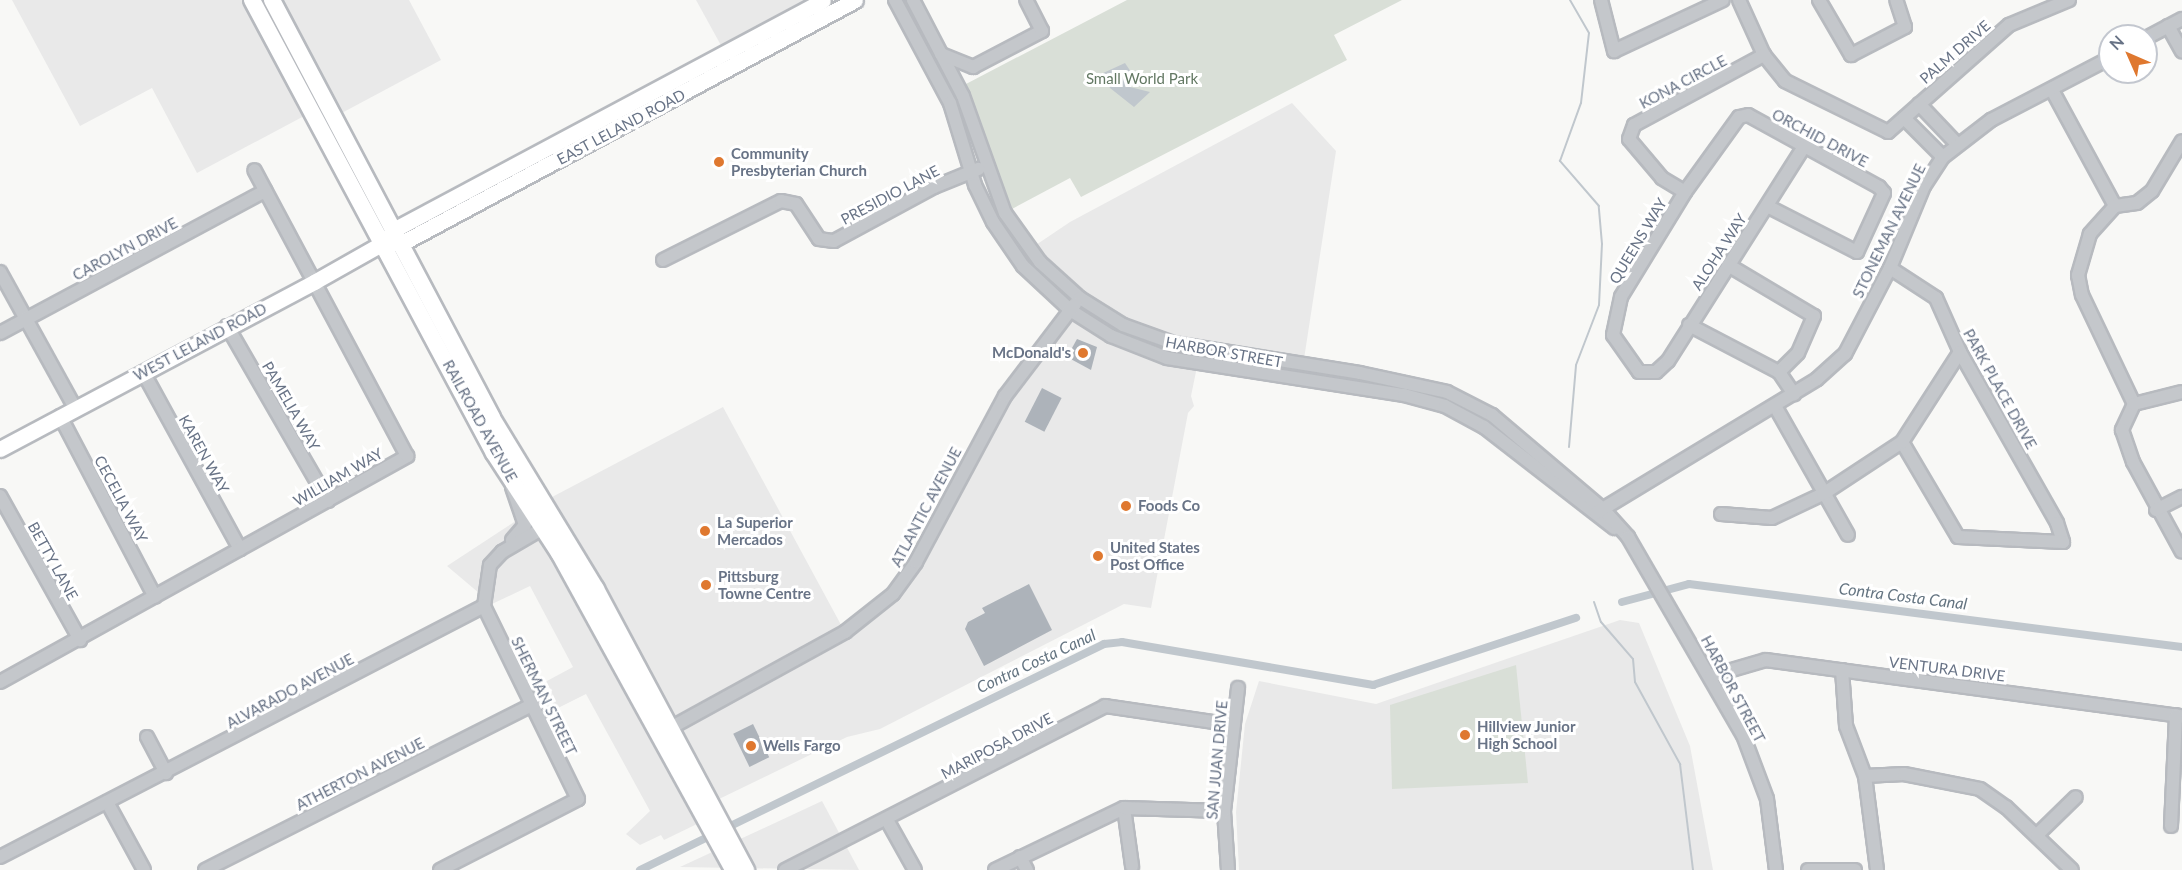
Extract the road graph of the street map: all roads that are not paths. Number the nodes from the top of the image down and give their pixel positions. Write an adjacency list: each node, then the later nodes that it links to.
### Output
1 (252, 0): 39 (highway, RAILROAD AVENUE)
2 (272, 0): 38 (highway, RAILROAD AVENUE)
3 (823, 0): 38 (main road, EAST LELAND ROAD)
4 (855, 0): 38 (main road, EAST LELAND ROAD)
5 (894, 0): 33 (street, HARBOR STREET)
6 (913, 0): 18 (street, HARBOR STREET)
7 (1026, 0): 21 (street)
8 (1601, 0): 9 (street)
9 (1723, 0)
10 (1739, 0): 19 (street)
11 (1819, 0): 12 (street)
12 (1896, 0)
13 (2069, 0): 24 (street, PALM DRIVE)
14 (2182, 18): 15 (street)
15 (2168, 26): 16 (street); 17 (street)
16 (2158, 31)
17 (2182, 51)
18 (941, 54): 21 (street); 22 (street, HARBOR STREET)
19 (1764, 55): 26 (street, PALM DRIVE); 35 (street, KONA CIRCLE)
20 (2098, 65): 23 (street, STONEMAN AVENUE)
21 (973, 67): 22 (street)
22 (950, 70): 31 (street, HARBOR STREET)
23 (2052, 90): 28 (street, STONEMAN AVENUE); 37 (street)
24 (1919, 104): 26 (street, PALM DRIVE); 28 (street)
25 (1740, 117): 29 (street, ORCHID DRIVE); 35 (street, QUEENS WAY)
26 (1904, 118): 30 (street)
27 (2182, 141): 37 (street)
28 (1956, 143): 30 (street, STONEMAN AVENUE)
29 (1804, 147): 36 (street, ALOHA WAY); 36 (street, ORCHID DRIVE)
30 (1943, 157): 42 (street, STONEMAN AVENUE)
31 (985, 167): 33 (street, PRESIDIO LANE); 45 (street, HARBOR STREET)
32 (254, 170): 34 (street, WILLIAM WAY)
33 (970, 172): 40 (street, PRESIDIO LANE); 46 (street, HARBOR STREET)
34 (264, 191): 44 (street, WILLIAM WAY); 47 (street, CAROLYN DRIVE)
35 (1685, 192): 55 (street, QUEENS WAY)
36 (1767, 206): 41 (street, ALOHA WAY)
37 (2115, 206): 59 (street)
38 (399, 236): 39 (main road, WEST LELAND ROAD); 73 (highway, RAILROAD AVENUE)
39 (383, 243): 44 (main road, WEST LELAND ROAD); 65 (highway, RAILROAD AVENUE)
40 (663, 260)
41 (1728, 265): 48 (street, ALOHA WAY); 56 (street)
42 (1890, 268): 52 (street, PARK PLACE DRIVE); 58 (street, STONEMAN AVENUE)
43 (0, 272): 47 (street)
44 (314, 282): 49 (main road, WEST LELAND ROAD); 69 (street, WILLIAM WAY)
45 (1080, 298): 46 (street, ATLANTIC AVENUE); 51 (street, HARBOR STREET)
46 (1070, 310): 53 (street, HARBOR STREET); 88 (street, ATLANTIC AVENUE)
47 (23, 320): 50 (street, CAROLYN DRIVE); 61 (street)
48 (1689, 325): 55 (street, ALOHA WAY); 56 (street)
49 (228, 326): 54 (main road, WEST LELAND ROAD); 69 (street, PAMELIA WAY)
50 (0, 333)
51 (1192, 348): 53 (street); 71 (street, HARBOR STREET)
52 (1960, 352): 63 (street); 63 (street, PARK PLACE DRIVE)
53 (1190, 363): 71 (street, HARBOR STREET)
54 (143, 372): 61 (main road, WEST LELAND ROAD); 75 (street, KAREN WAY)
55 (1656, 372)
56 (1779, 372): 58 (street)
57 (2182, 392): 59 (street)
58 (1794, 394): 60 (street, STONEMAN AVENUE)
59 (2134, 404): 70 (street)
60 (1775, 406): 66 (street); 71 (street, STONEMAN AVENUE)
61 (75, 408): 62 (main road, WEST LELAND ROAD)
62 (60, 416): 64 (main road, WEST LELAND ROAD); 78 (street, CECELIA WAY)
63 (1902, 442): 66 (street)
64 (0, 449)
65 (510, 477): 73 (highway, RAILROAD AVENUE); 76 (street)
66 (1823, 494): 72 (street); 74 (street)
67 (0, 496): 80 (street, BETTY LANE)
68 (2182, 497): 70 (street)
69 (328, 501): 75 (street, WILLIAM WAY)
70 (2156, 510): 77 (street)
71 (1598, 512): 82 (street, HARBOR STREET)
72 (1721, 514)
73 (549, 524): 76 (street); 88 (highway, RAILROAD AVENUE)
74 (1848, 535)
75 (240, 549): 78 (street, WILLIAM WAY)
76 (502, 552): 79 (street)
77 (2182, 552)
78 (155, 597): 80 (street, WILLIAM WAY)
79 (484, 606): 85 (street, SHERMAN STREET); 90 (street, ALVARADO AVENUE)
80 (80, 640): 83 (street, WILLIAM WAY)
81 (1842, 670): 82 (street, VENTURA DRIVE); 86 (street, VENTURA DRIVE); 91 (street)
82 (1711, 676): 113 (street, HARBOR STREET)
83 (0, 682)
84 (1238, 688): 87 (street, SAN JUAN DRIVE)
85 (530, 706): 104 (street, ATHERTON AVENUE); 105 (street, SHERMAN STREET)
86 (2179, 716): 97 (street)
87 (1234, 725): 95 (street, SAN JUAN DRIVE); 96 (street, MARIPOSA DRIVE)
88 (665, 731): 99 (highway, RAILROAD AVENUE)
89 (147, 737): 90 (street)
90 (166, 773): 93 (street, ALVARADO AVENUE)
91 (1865, 776): 98 (street); 116 (street)
92 (2076, 796): 98 (street)
93 (107, 802): 100 (street, ALVARADO AVENUE); 103 (street)
94 (1124, 808): 95 (street); 101 (street); 102 (street)
95 (1224, 811): 112 (street, SAN JUAN DRIVE)
96 (887, 820): 108 (street, MARIPOSA DRIVE); 109 (street)
97 (2171, 826)
98 (2037, 835): 117 (street)
99 (726, 845): 106 (highway, RAILROAD AVENUE); 107 (highway, RAILROAD AVENUE)
100 (0, 857)
101 (1020, 857): 110 (street); 111 (street)
102 (1132, 866)
103 (144, 870)
104 (205, 870)
105 (440, 870)
106 (733, 870)
107 (746, 870)
108 (785, 870)
109 (915, 870)
110 (995, 870)
111 (1027, 870)
112 (1228, 870)
113 (1776, 870)
114 (1808, 870): 115 (street)
115 (1855, 870)
116 (1877, 870)
117 (2072, 870)

